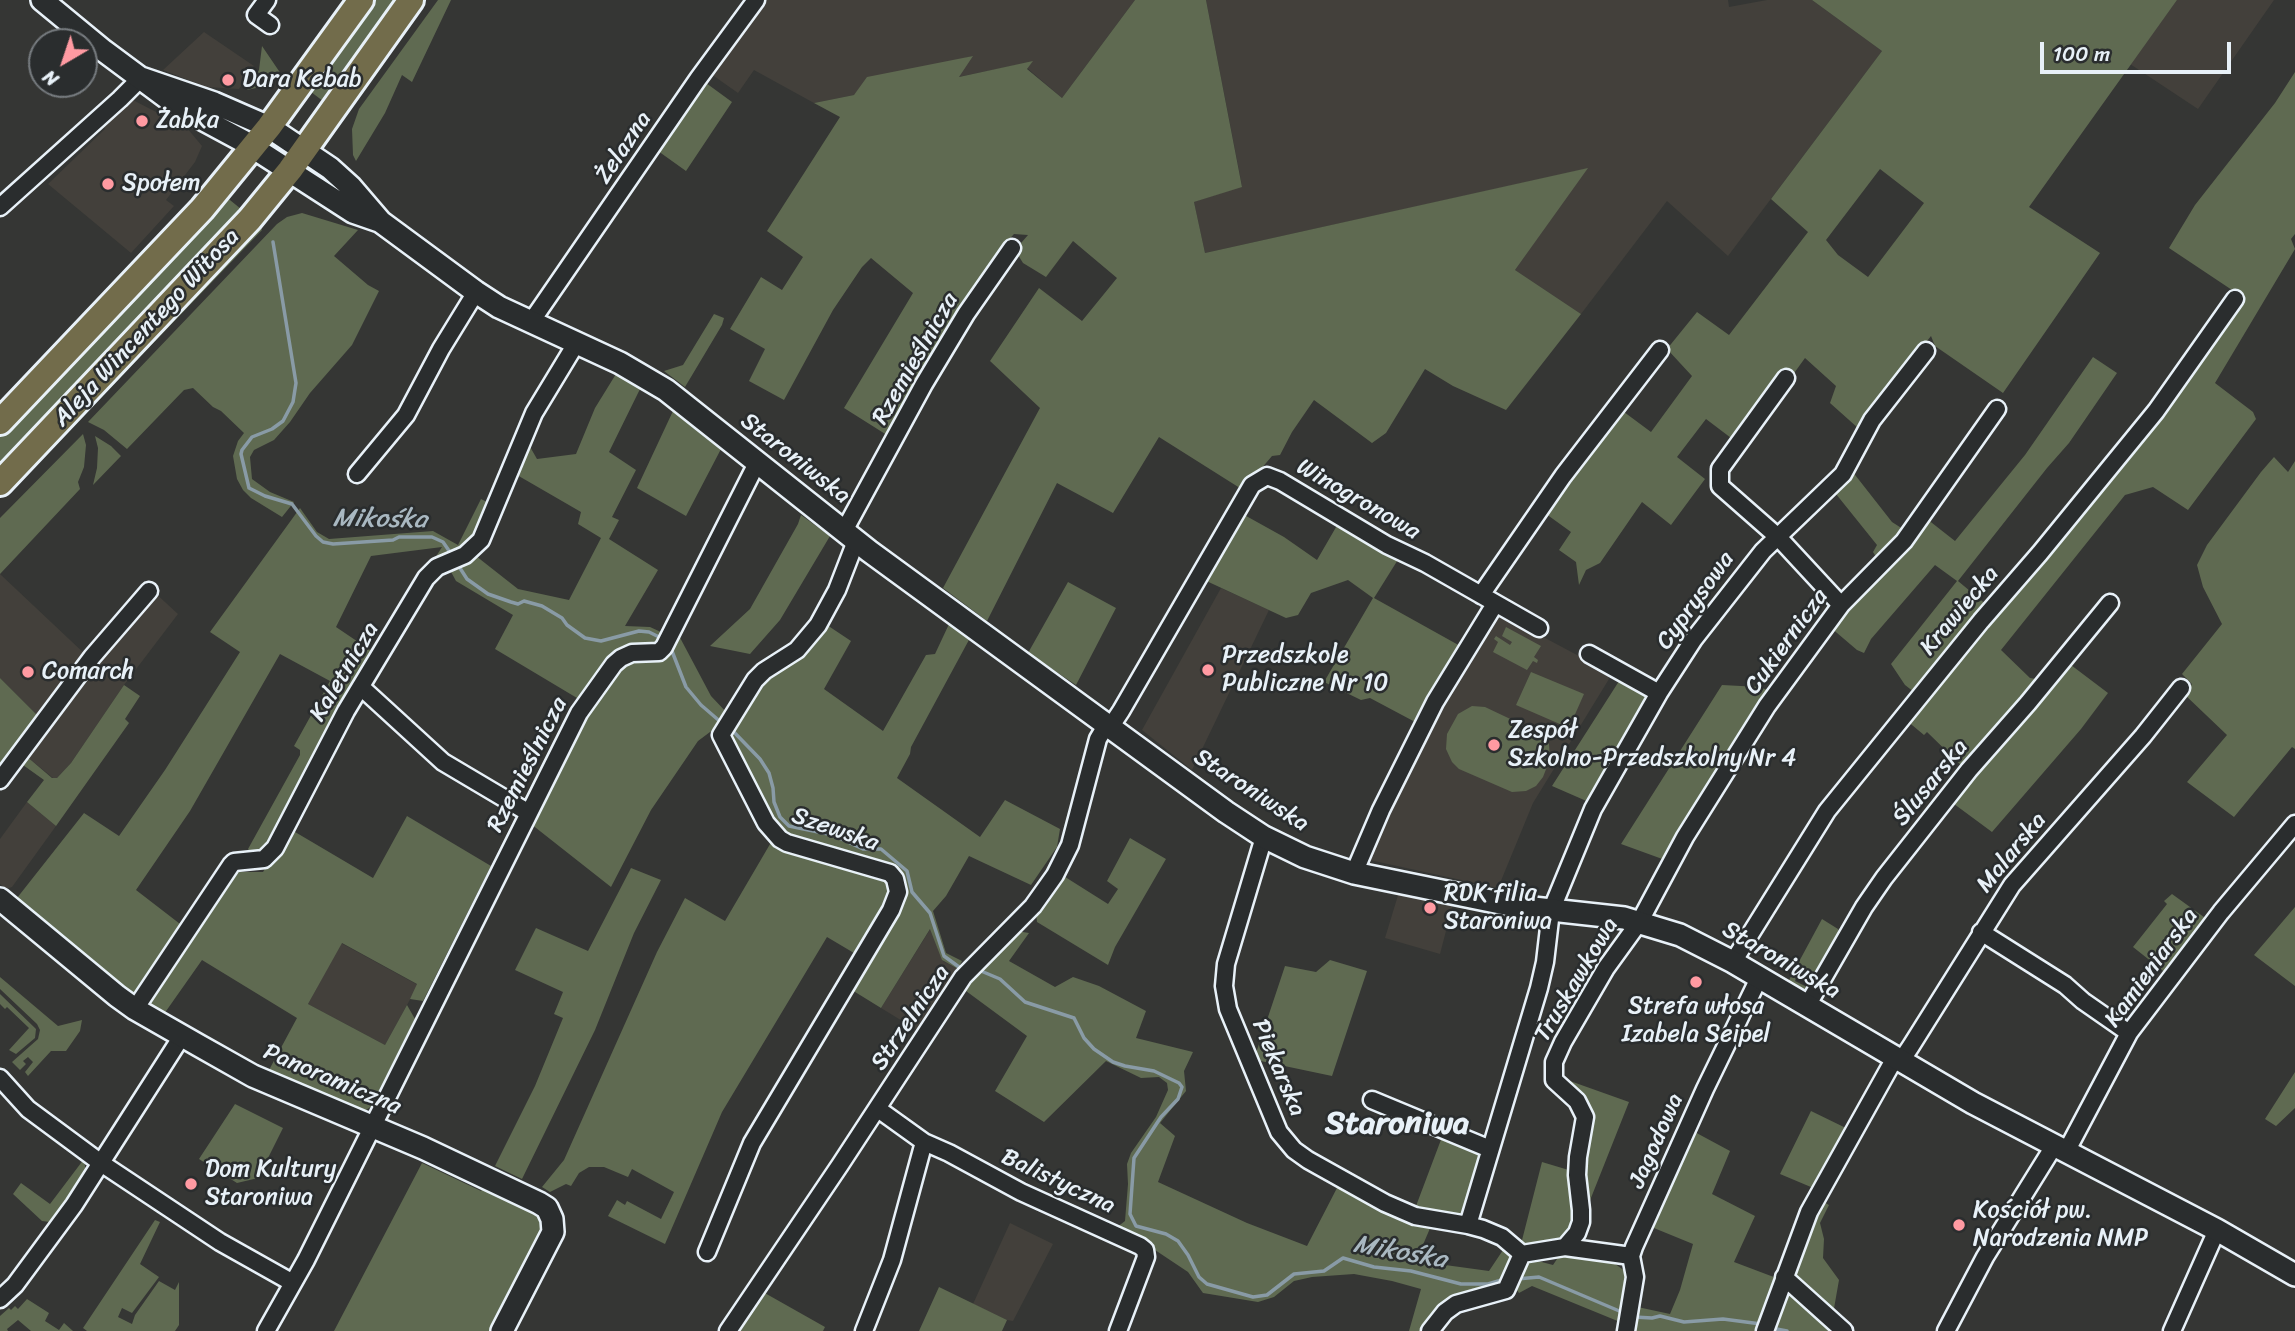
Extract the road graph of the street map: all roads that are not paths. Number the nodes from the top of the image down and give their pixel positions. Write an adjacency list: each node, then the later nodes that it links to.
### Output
1 (42, 0): 7 (street, Staroniwska)
2 (267, 0): 6 (street)
3 (361, 0): 8 (main road, Aleja Wincentego Witosa)
4 (411, 0): 10 (main road, Aleja Wincentego Witosa)
5 (755, 0): 17 (street, Żelazna)
6 (270, 24)
7 (141, 78): 8 (street, Staroniwska); 9 (street, Staroniwska); 12 (street)
8 (269, 127): 9 (main road, Aleja Wincentego Witosa); 10 (street, Staroniwska)
9 (253, 147): 11 (street, Staroniwska); 23 (main road, Aleja Wincentego Witosa)
10 (304, 149): 11 (main road, Aleja Wincentego Witosa); 13 (street, Staroniwska)
11 (290, 170): 13 (street, Staroniwska); 26 (main road, Aleja Wincentego Witosa)
12 (0, 207)
13 (381, 222): 15 (street, Staroniwska)
14 (1012, 248): 27 (street, Rzemieślnicza)
15 (476, 292): 17 (street, Staroniwska); 25 (street)
16 (2235, 299): 49 (street, Krawiecka)
17 (531, 322): 18 (street, Staroniwska)
18 (577, 342): 24 (street, Staroniwska); 36 (street, Kaletnicza)
19 (1660, 350): 30 (street)
20 (1926, 352): 28 (street, Cyprysowa)
21 (1786, 378): 28 (street)
22 (1997, 409): 33 (street, Cukiernicza)
23 (0, 422)
24 (757, 463): 27 (street, Staroniwska); 41 (street, Rzemieślnicza)
25 (357, 474)
26 (0, 483)
27 (850, 536): 39 (street, Staroniwska); 67 (street, Szewska)
28 (1778, 537): 33 (street); 38 (street, Cyprysowa)
29 (149, 590): 40 (street)
30 (1481, 595): 32 (street, Winogronowa); 39 (street, Winogronowa)
31 (2110, 603): 51 (street, Ślusarska)
32 (1496, 604): 34 (street, Winogronowa); 44 (street)
33 (1841, 605): 47 (street, Cukiernicza)
34 (1539, 628)
35 (1589, 654): 38 (street)
36 (361, 687): 41 (street); 52 (street, Kaletnicza)
37 (2181, 688): 48 (street, Malarska)
38 (1659, 693): 46 (street, Cyprysowa)
39 (1108, 724): 43 (street, Staroniwska); 58 (street, Strzelnicza)
40 (0, 780)
41 (529, 813): 59 (street, Rzemieślnicza)
42 (2295, 824): 53 (street, Kamieniarska)
43 (1264, 837): 44 (street, Staroniwska); 64 (street, Piekarska)
44 (1354, 873): 46 (street, Staroniwska)
45 (2, 904): 52 (street, Panoramiczna)
46 (1551, 911): 47 (street, Staroniwska); 61 (street, Cyprysowa)
47 (1640, 921): 49 (street, Staroniwska); 66 (street, Truskawkowa)
48 (1981, 932): 53 (street); 55 (street, Malarska)
49 (1732, 962): 50 (street, Staroniwska)
50 (1759, 978): 51 (street, Staroniwska); 69 (street, Jagodowa)
51 (1807, 1006): 55 (street, Staroniwska)
52 (135, 1009): 54 (street, Panoramiczna)
53 (2129, 1033): 62 (street, Kamieniarska)
54 (181, 1036): 59 (street, Panoramiczna); 63 (street)
55 (1897, 1059): 62 (street, Staroniwska); 71 (street, Malarska)
56 (0, 1079): 63 (street)
57 (1372, 1100): 61 (street)
58 (878, 1108): 60 (street, Balistyczna); 78 (street, Strzelnicza)
59 (372, 1126): 72 (street, Rzemieślnicza); 77 (street, Panoramiczna)
60 (924, 1142): 79 (street); 80 (street, Balistyczna)
61 (1490, 1149): 64 (street, Cyprysowa)
62 (2060, 1149): 65 (street, Staroniwska); 83 (street, Kamieniarska)
63 (101, 1163): 72 (street); 73 (street)
64 (1468, 1224): 68 (street, Piekarska)
65 (2217, 1230): 70 (street, Staroniwska); 84 (street)
66 (1565, 1247): 68 (street); 69 (street)
67 (707, 1252)
68 (1522, 1254): 81 (street)
69 (1631, 1256): 74 (street, Jagodowa)
70 (2295, 1275)
71 (1784, 1277): 75 (street, Malarska); 82 (street)
72 (293, 1283): 76 (street, Rzemieślnicza)
73 (0, 1298)
74 (1627, 1321)
75 (1767, 1325)
76 (266, 1331)
77 (502, 1331)
78 (728, 1331)
79 (864, 1331)
80 (1118, 1331)
81 (1430, 1331)
82 (1844, 1331)
83 (1946, 1331)
84 (2172, 1331)

